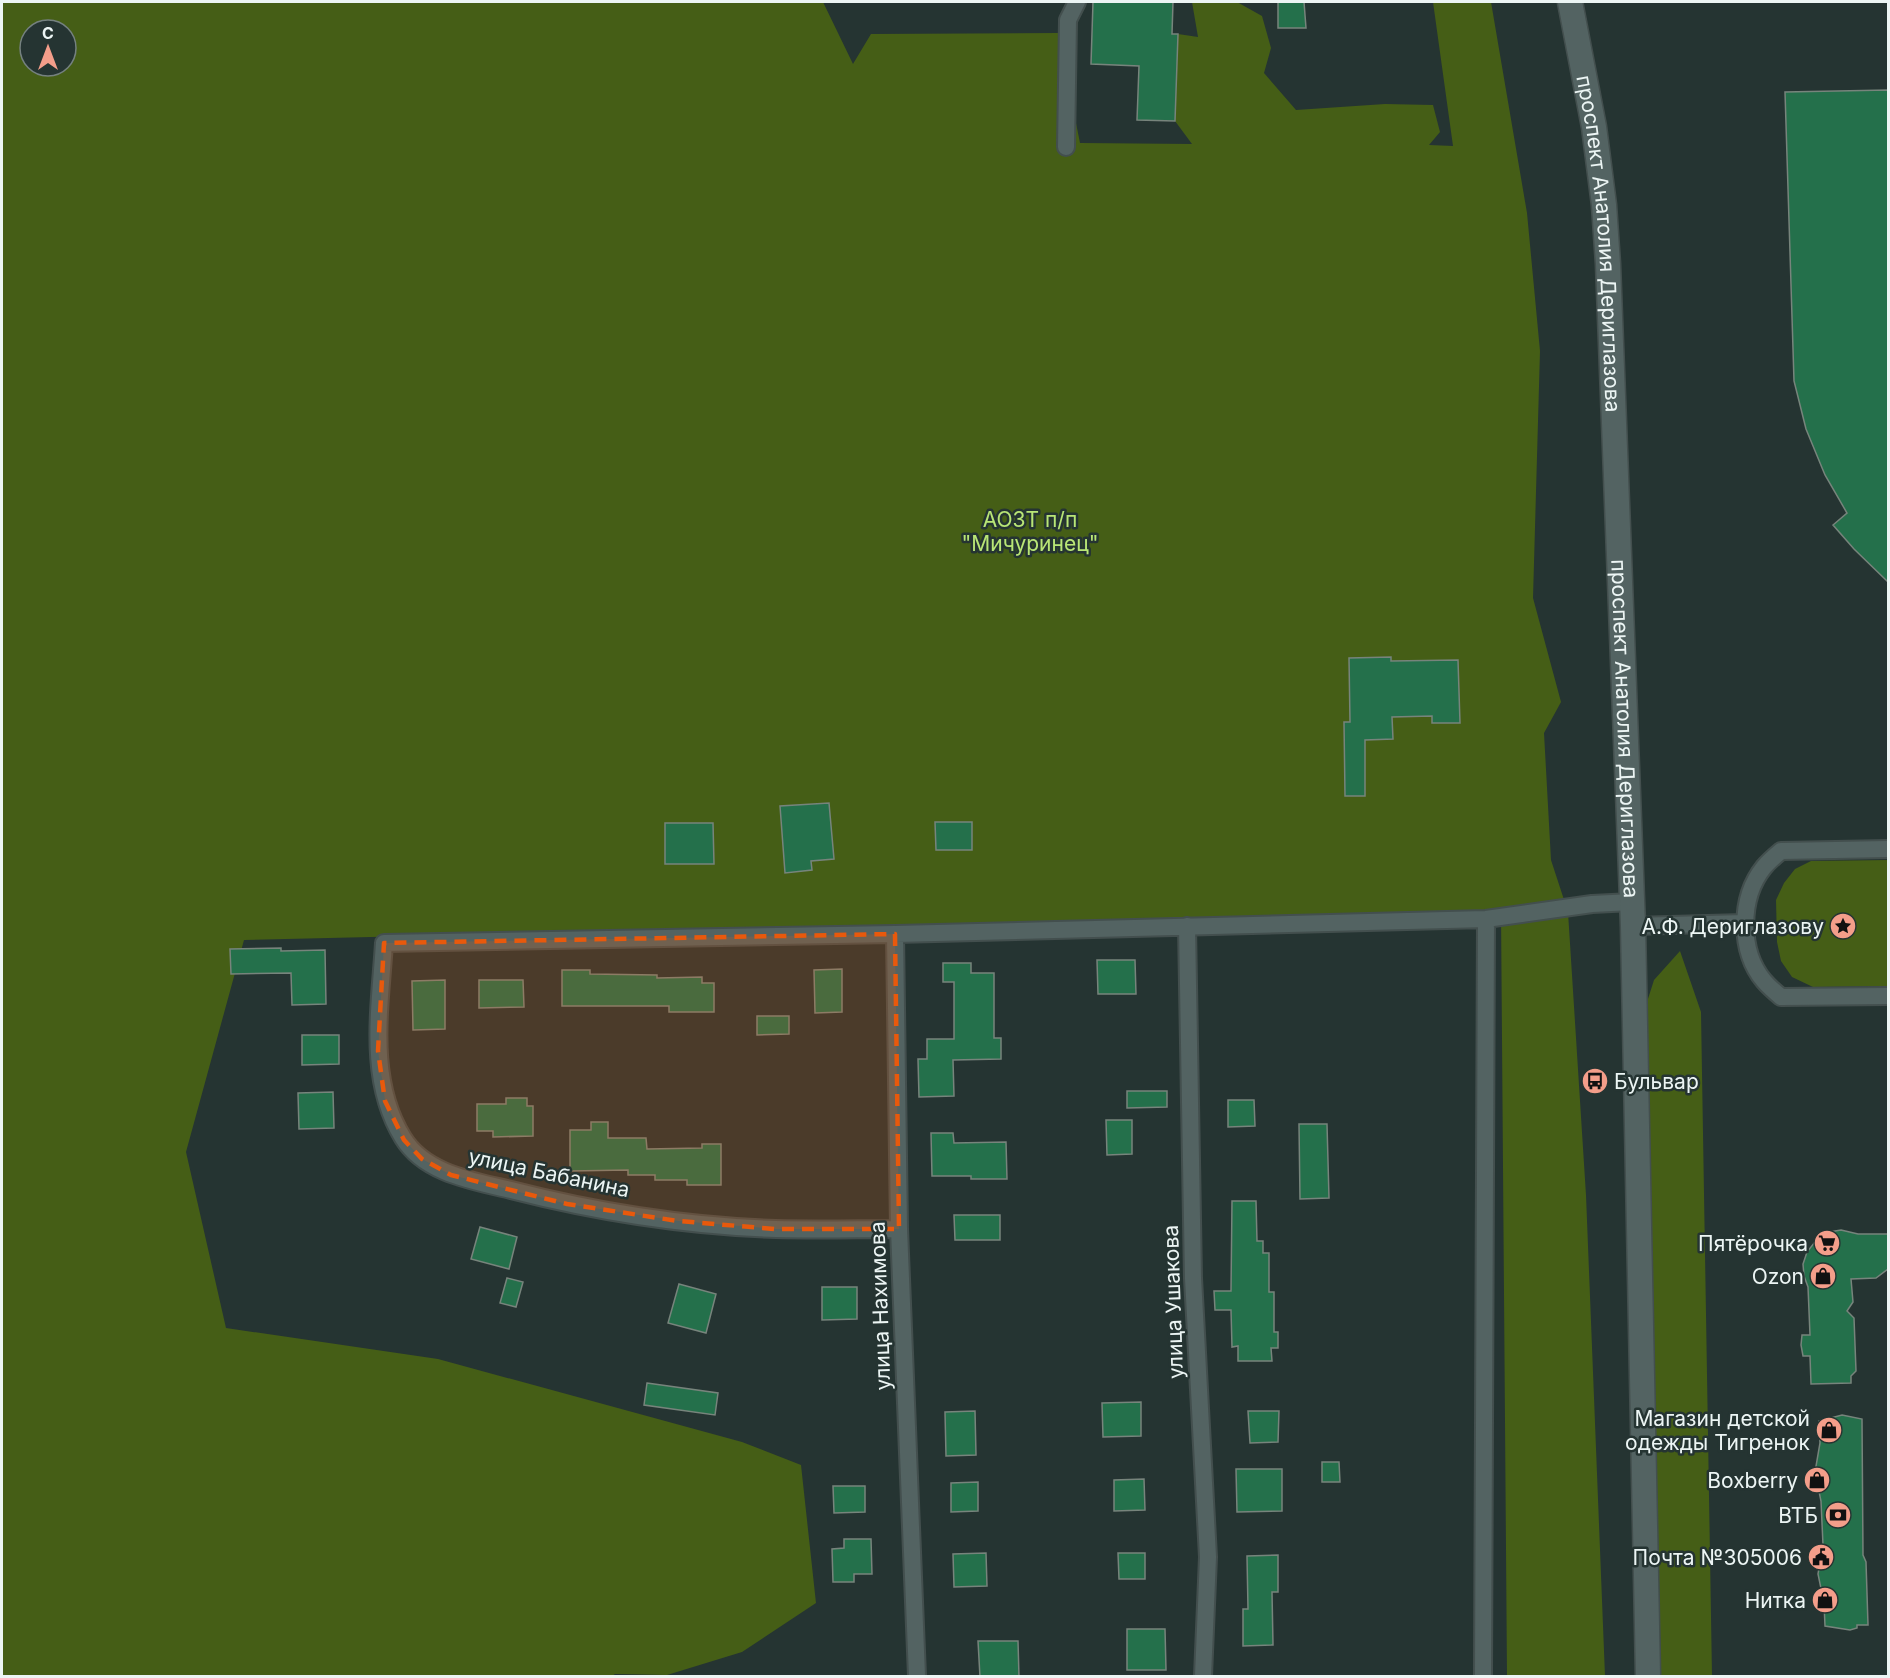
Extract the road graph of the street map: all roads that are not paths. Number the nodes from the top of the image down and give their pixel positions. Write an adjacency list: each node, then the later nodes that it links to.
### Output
1 (1077, 2): 3 (street)
2 (1570, 2): 5 (main road, проспект Анатолия Дериглазова)
3 (1066, 147)
4 (1888, 849): 7 (street)
5 (1632, 902): 6 (street); 9 (main road, проспект Анатолия Дериглазова)
6 (1486, 919): 8 (street); 15 (street)
7 (1744, 923): 9 (street); 11 (street)
8 (1187, 926): 10 (street); 14 (street, улица Ушакова)
9 (1633, 926): 16 (main road, проспект Анатолия Дериглазова)
10 (895, 934): 12 (street, улица Нахимова); 12 (street, улица Бабанина)
11 (1888, 996)
12 (899, 1229): 13 (street, улица Нахимова)
13 (917, 1677)
14 (1203, 1677)
15 (1483, 1677)
16 (1648, 1677)

